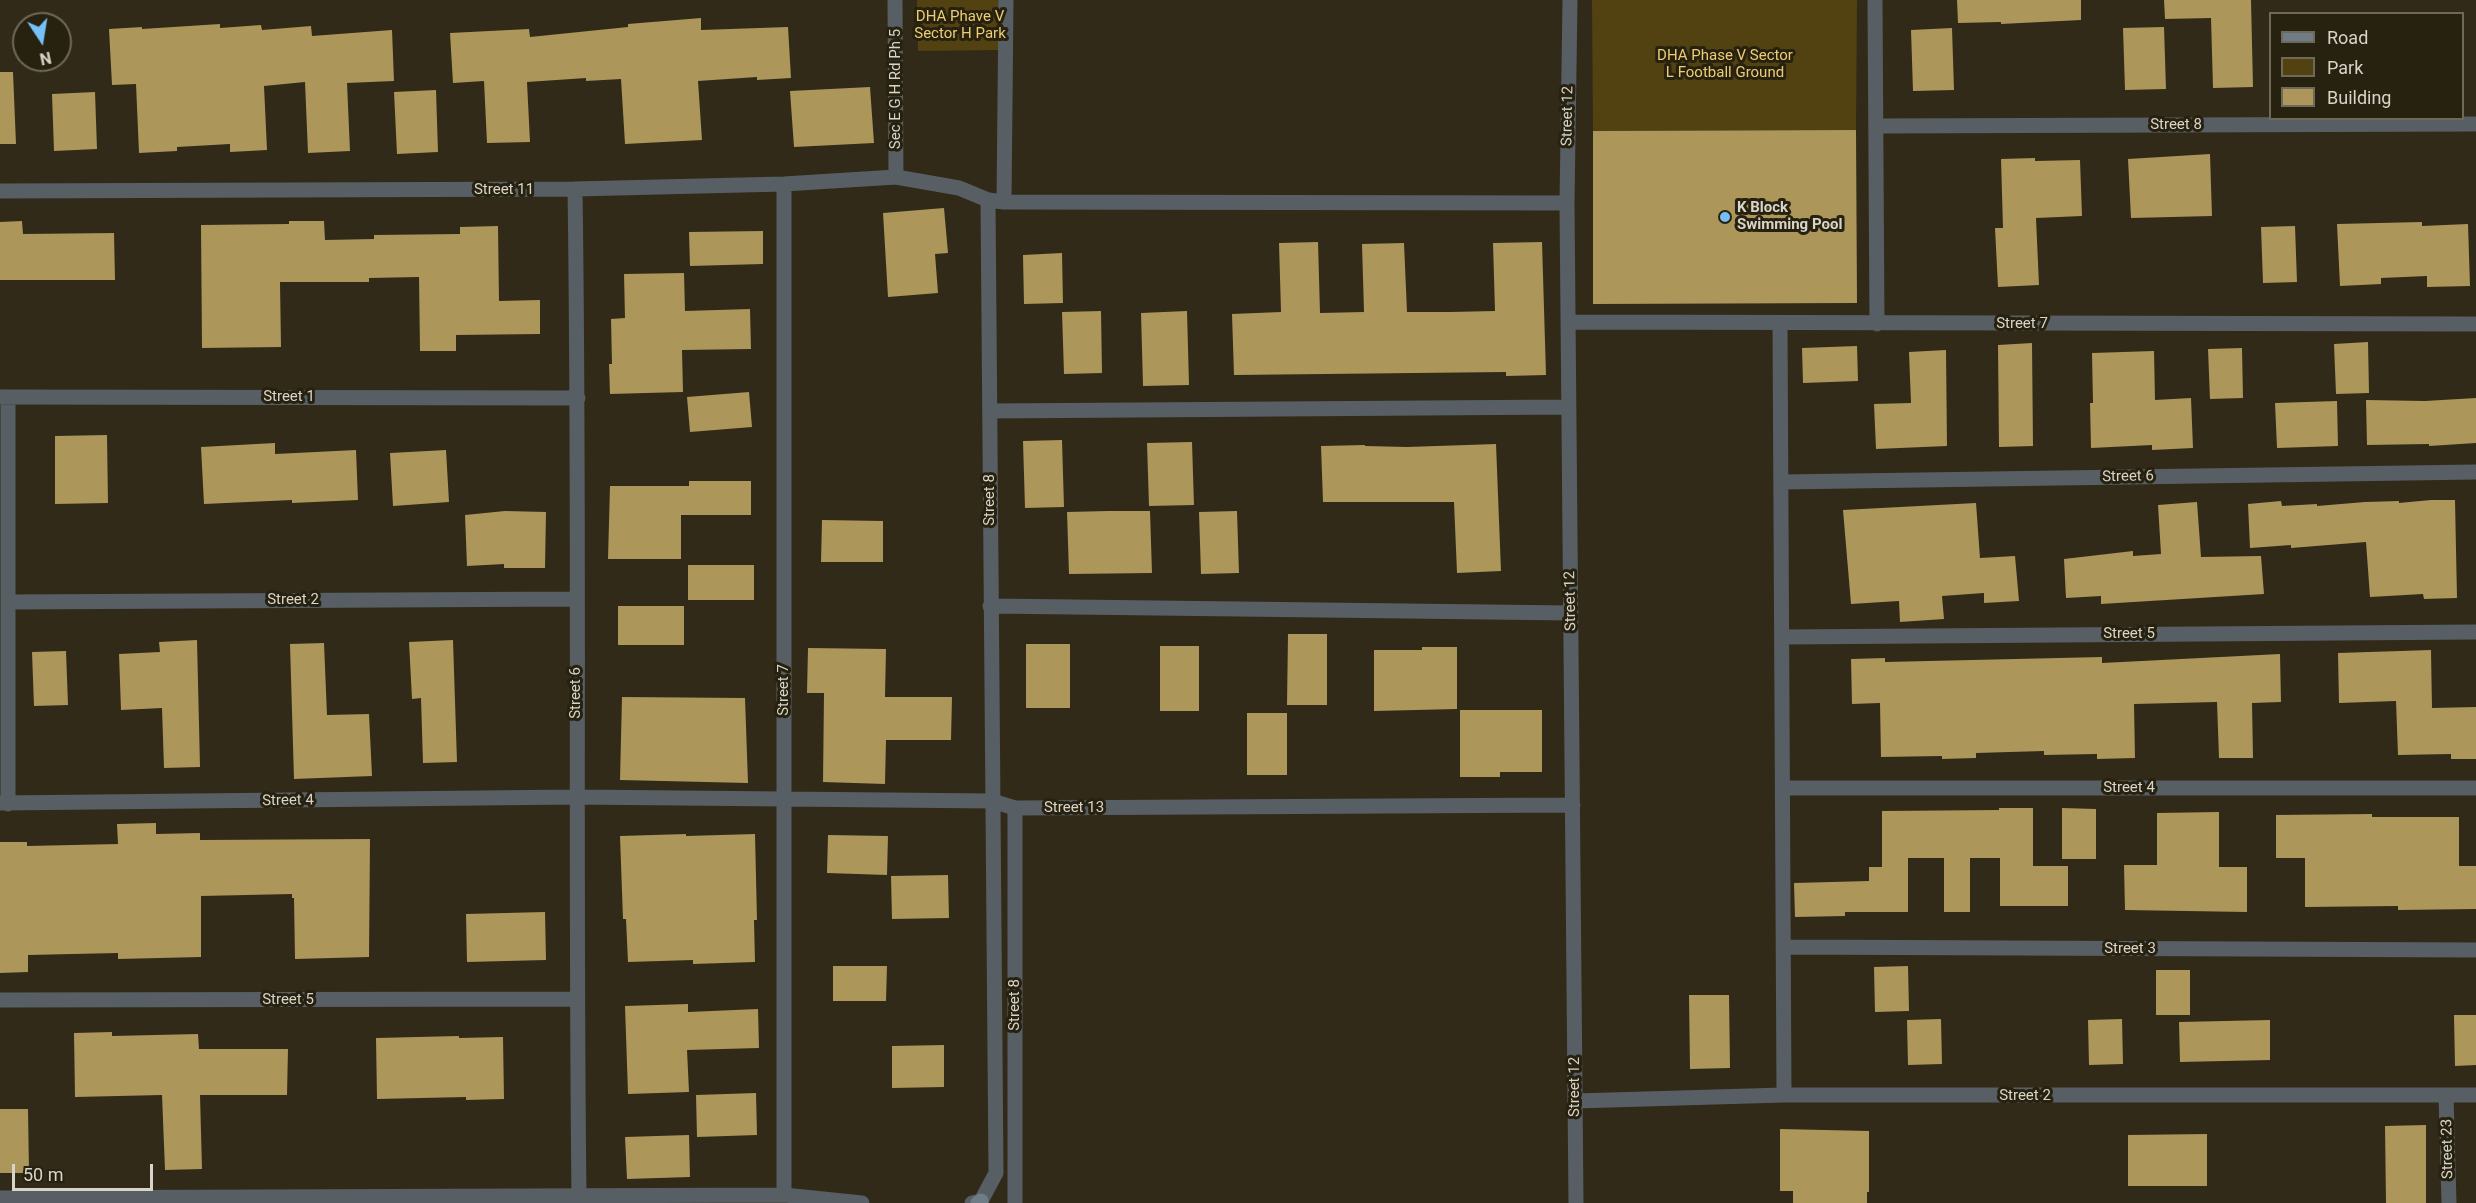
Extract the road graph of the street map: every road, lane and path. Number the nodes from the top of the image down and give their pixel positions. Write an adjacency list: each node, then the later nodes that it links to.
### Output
1 (895, 0): 7 (street, Sec E G H Rd Ph 5)
2 (1006, 0): 12 (street)
3 (1570, 0): 13 (street, Street 12)
4 (1875, 0): 6 (street)
5 (2476, 124): 6 (street, Street 8)
6 (1876, 126): 16 (street)
7 (896, 177): 8 (street, Street 11); 11 (street, Street 11)
8 (784, 184): 9 (street, Street 11); 34 (street, Street 7)
9 (575, 189): 10 (street, Street 11); 19 (street, Street 6)
10 (0, 191)
11 (988, 200): 12 (street, Street 11); 21 (street, Street 8)
12 (1004, 202): 13 (street, Street 11)
13 (1567, 203): 14 (street, Street 12)
14 (1568, 322): 15 (street, Street 7); 20 (street, Street 12)
15 (1780, 324): 16 (street, Street 7); 23 (street)
16 (1876, 324): 17 (street, Street 7)
17 (2476, 324)
18 (4, 397): 19 (street, Street 1); 24 (street)
19 (578, 398): 25 (street, Street 6)
20 (1569, 407): 21 (street); 28 (street, Street 12)
21 (990, 411): 27 (street, Street 8)
22 (2476, 472): 23 (street, Street 6)
23 (1781, 482): 30 (street)
24 (4, 580): 26 (street)
25 (577, 598): 26 (street, Street 2); 33 (street, Street 6)
26 (8, 602): 36 (street)
27 (990, 606): 28 (street); 35 (street, Street 8)
28 (1571, 613): 37 (street, Street 12)
29 (2476, 632): 30 (street, Street 5)
30 (1782, 637): 31 (street)
31 (1783, 788): 32 (street, Street 4); 39 (street)
32 (2476, 788)
33 (576, 798): 34 (street, Street 13); 36 (street, Street 4); 41 (street, Street 6)
34 (784, 798): 35 (street, Street 13); 47 (street, Street 7)
35 (992, 801): 38 (street, Street 13); 50 (street, Street 8)
36 (4, 803)
37 (1573, 805): 38 (street, Street 13); 46 (street, Street 12)
38 (1015, 808): 52 (street, Street 8)
39 (1784, 947): 40 (street, Street 3); 43 (street)
40 (2476, 950)
41 (577, 999): 42 (street, Street 5); 48 (street, Street 6)
42 (0, 1000)
43 (1784, 1095): 44 (street, Street 2); 46 (street, Street 2)
44 (2446, 1095): 45 (street, Street 2); 54 (street, Street 23)
45 (2476, 1095)
46 (1575, 1101): 53 (street, Street 12)
47 (784, 1195): 48 (street); 51 (street)
48 (579, 1197): 49 (street)
49 (0, 1198)
50 (977, 1202)
51 (862, 1203)
52 (1015, 1203)
53 (1576, 1203)
54 (2449, 1203)

